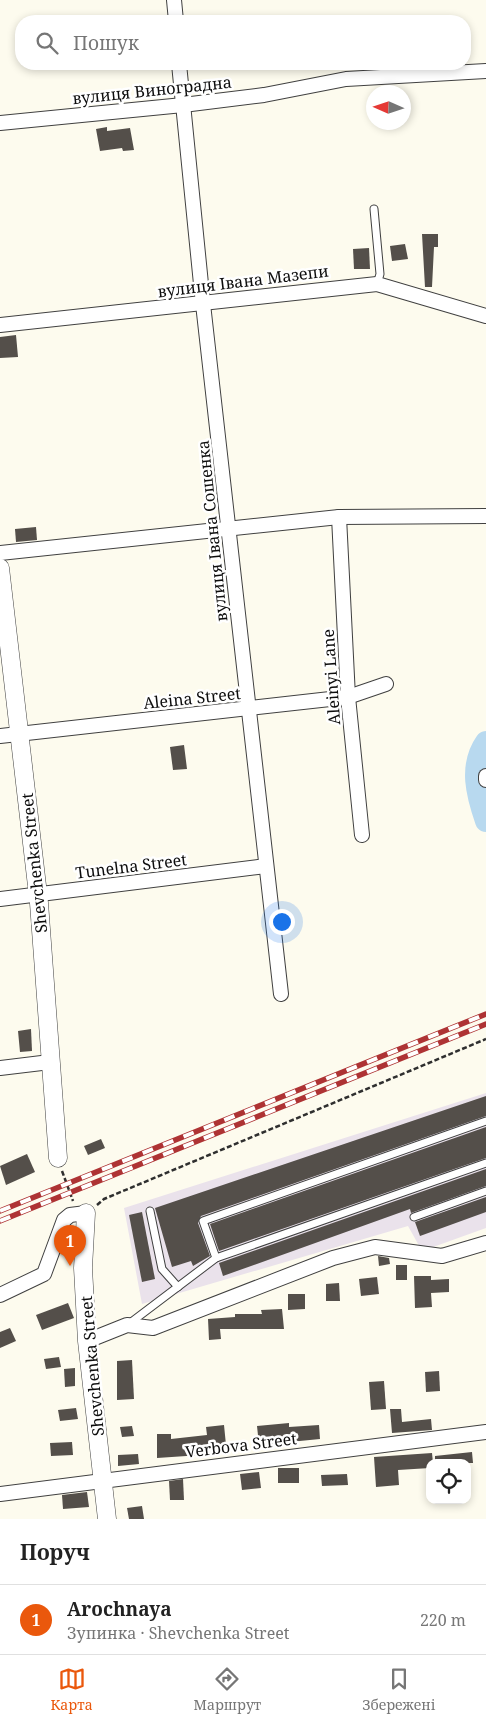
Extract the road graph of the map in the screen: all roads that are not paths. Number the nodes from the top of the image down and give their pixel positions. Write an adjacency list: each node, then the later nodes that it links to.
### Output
1 (174, 0): 2 (street)
2 (175, 15)
3 (180, 70): 5 (street, вулиця Івана Сошенка)
4 (486, 71): 5 (street, вулиця Виноградна)
5 (183, 106): 6 (street, вулиця Виноградна); 9 (street, вулиця Івана Сошенка)
6 (0, 123)
7 (374, 209): 8 (lane)
8 (376, 284): 9 (street, вулиця Івана Мазепи); 10 (street, вулиця Івана Мазепи)
9 (203, 304): 11 (street, вулиця Івана Мазепи); 14 (street, вулиця Івана Сошенка)
10 (486, 316)
11 (0, 326)
12 (486, 516): 13 (street)
13 (339, 517): 14 (street); 18 (street, Aleinyi Lane)
14 (230, 528): 15 (street); 19 (street, вулиця Івана Сошенка)
15 (0, 553)
16 (0, 568): 20 (street, Shevchenka Street)
17 (386, 684): 18 (street, Aleina Street)
18 (348, 697): 19 (street, Aleina Street); 22 (street, Aleinyi Lane)
19 (249, 710): 20 (street, Aleina Street); 23 (street, вулиця Івана Сошенка)
20 (20, 733): 21 (street, Aleina Street); 24 (street, Shevchenka Street)
21 (0, 736)
22 (362, 835)
23 (266, 866): 24 (street, Tunelna Street); 26 (street, вулиця Івана Сошенка)
24 (38, 895): 25 (street, Tunelna Street); 27 (street, Shevchenka Street)
25 (0, 899)
26 (281, 994)
27 (50, 1062): 28 (street); 30 (street, Shevchenka Street)
28 (0, 1068)
29 (486, 1121): 37 (lane)
30 (58, 1158)
31 (486, 1163): 37 (lane)
32 (486, 1191): 35 (lane)
33 (150, 1211): 38 (lane)
34 (86, 1213): 39 (street); 41 (street, Shevchenka Street)
35 (414, 1217)
36 (486, 1243): 40 (street)
37 (216, 1258): 38 (lane)
38 (178, 1287): 40 (lane)
39 (0, 1295)
40 (127, 1326): 41 (street)
41 (87, 1341): 43 (street, Shevchenka Street)
42 (486, 1432): 43 (street, Verbova Street)
43 (103, 1481): 44 (street, Verbova Street); 45 (street, Shevchenka Street)
44 (0, 1494)
45 (107, 1519)

